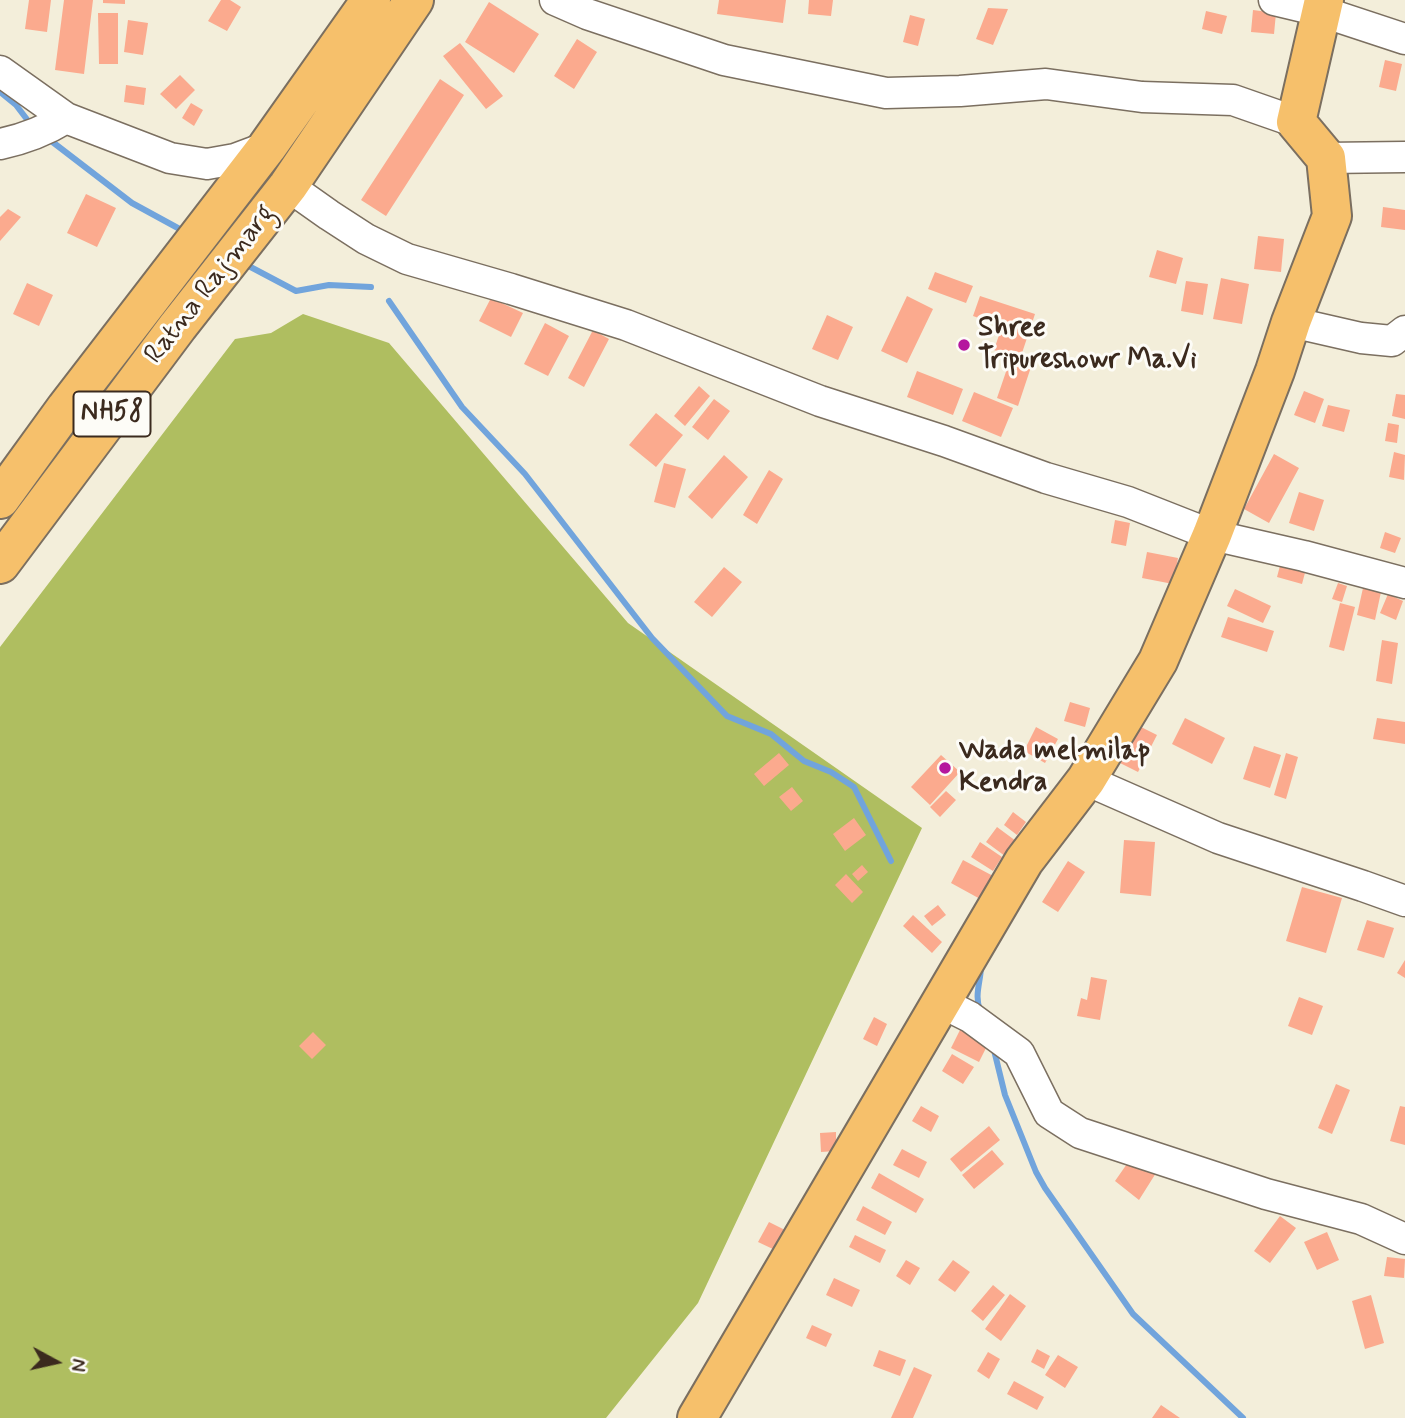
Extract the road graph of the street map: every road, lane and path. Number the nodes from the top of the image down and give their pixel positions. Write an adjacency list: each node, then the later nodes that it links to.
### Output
1 (371, 0): 12 (main road, Ratna Rajmarg / NH58)
2 (414, 0): 13 (main road, Ratna Rajmarg / NH58)
3 (555, 0): 8 (street)
4 (1274, 0): 5 (street)
5 (1322, 6): 6 (street); 8 (main road)
6 (1405, 39)
7 (0, 71): 9 (street)
8 (1296, 121): 11 (main road)
9 (35, 133): 12 (street)
10 (1405, 157): 11 (street)
11 (1326, 158): 14 (main road)
12 (256, 160): 16 (main road, Ratna Rajmarg / NH58)
13 (284, 191): 17 (street); 18 (main road, Ratna Rajmarg / NH58)
14 (1291, 322): 15 (street); 17 (main road)
15 (1405, 331)
16 (0, 499)
17 (1212, 535): 19 (street); 20 (main road)
18 (0, 564)
19 (1405, 583)
20 (1086, 780): 21 (street); 22 (main road)
21 (1405, 901)
22 (948, 989): 23 (street); 24 (main road)
23 (1405, 1238)
24 (697, 1418)

